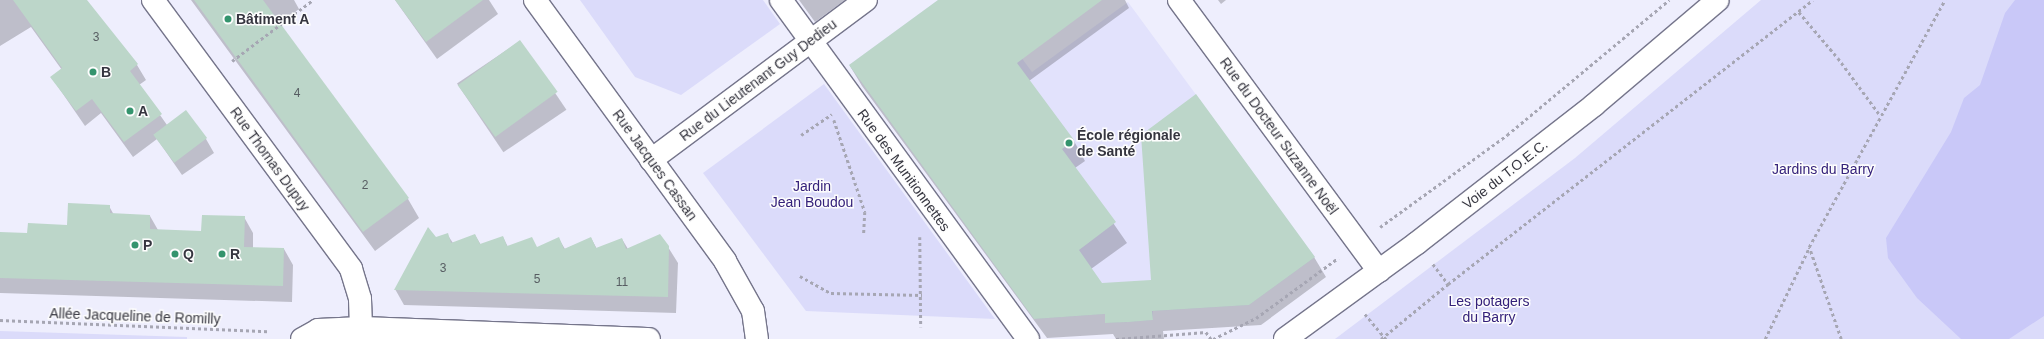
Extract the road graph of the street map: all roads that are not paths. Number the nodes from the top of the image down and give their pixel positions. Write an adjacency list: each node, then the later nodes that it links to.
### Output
1 (153, 0): 10 (street, Rue Thomas Dupuy)
2 (535, 0): 8 (street, Rue Jacques Cassan)
3 (781, 0): 7 (street, Rue des Munitionnettes)
4 (866, 0): 7 (street, Rue du Lieutenant Guy Dedieu)
5 (1179, 0): 9 (street, Rue du Docteur Suzanne Noël)
6 (1718, 0): 9 (street, Voie du T.O.E.C.)
7 (810, 40): 8 (street, Rue du Lieutenant Guy Dedieu); 14 (street, Rue des Munitionnettes)
8 (651, 160): 13 (street, Rue Jacques Cassan)
9 (1379, 271): 15 (street, Voie du T.O.E.C.)
10 (361, 328): 11 (street); 12 (street)
11 (302, 339)
12 (649, 339)
13 (757, 339)
14 (1028, 339)
15 (1285, 339)

